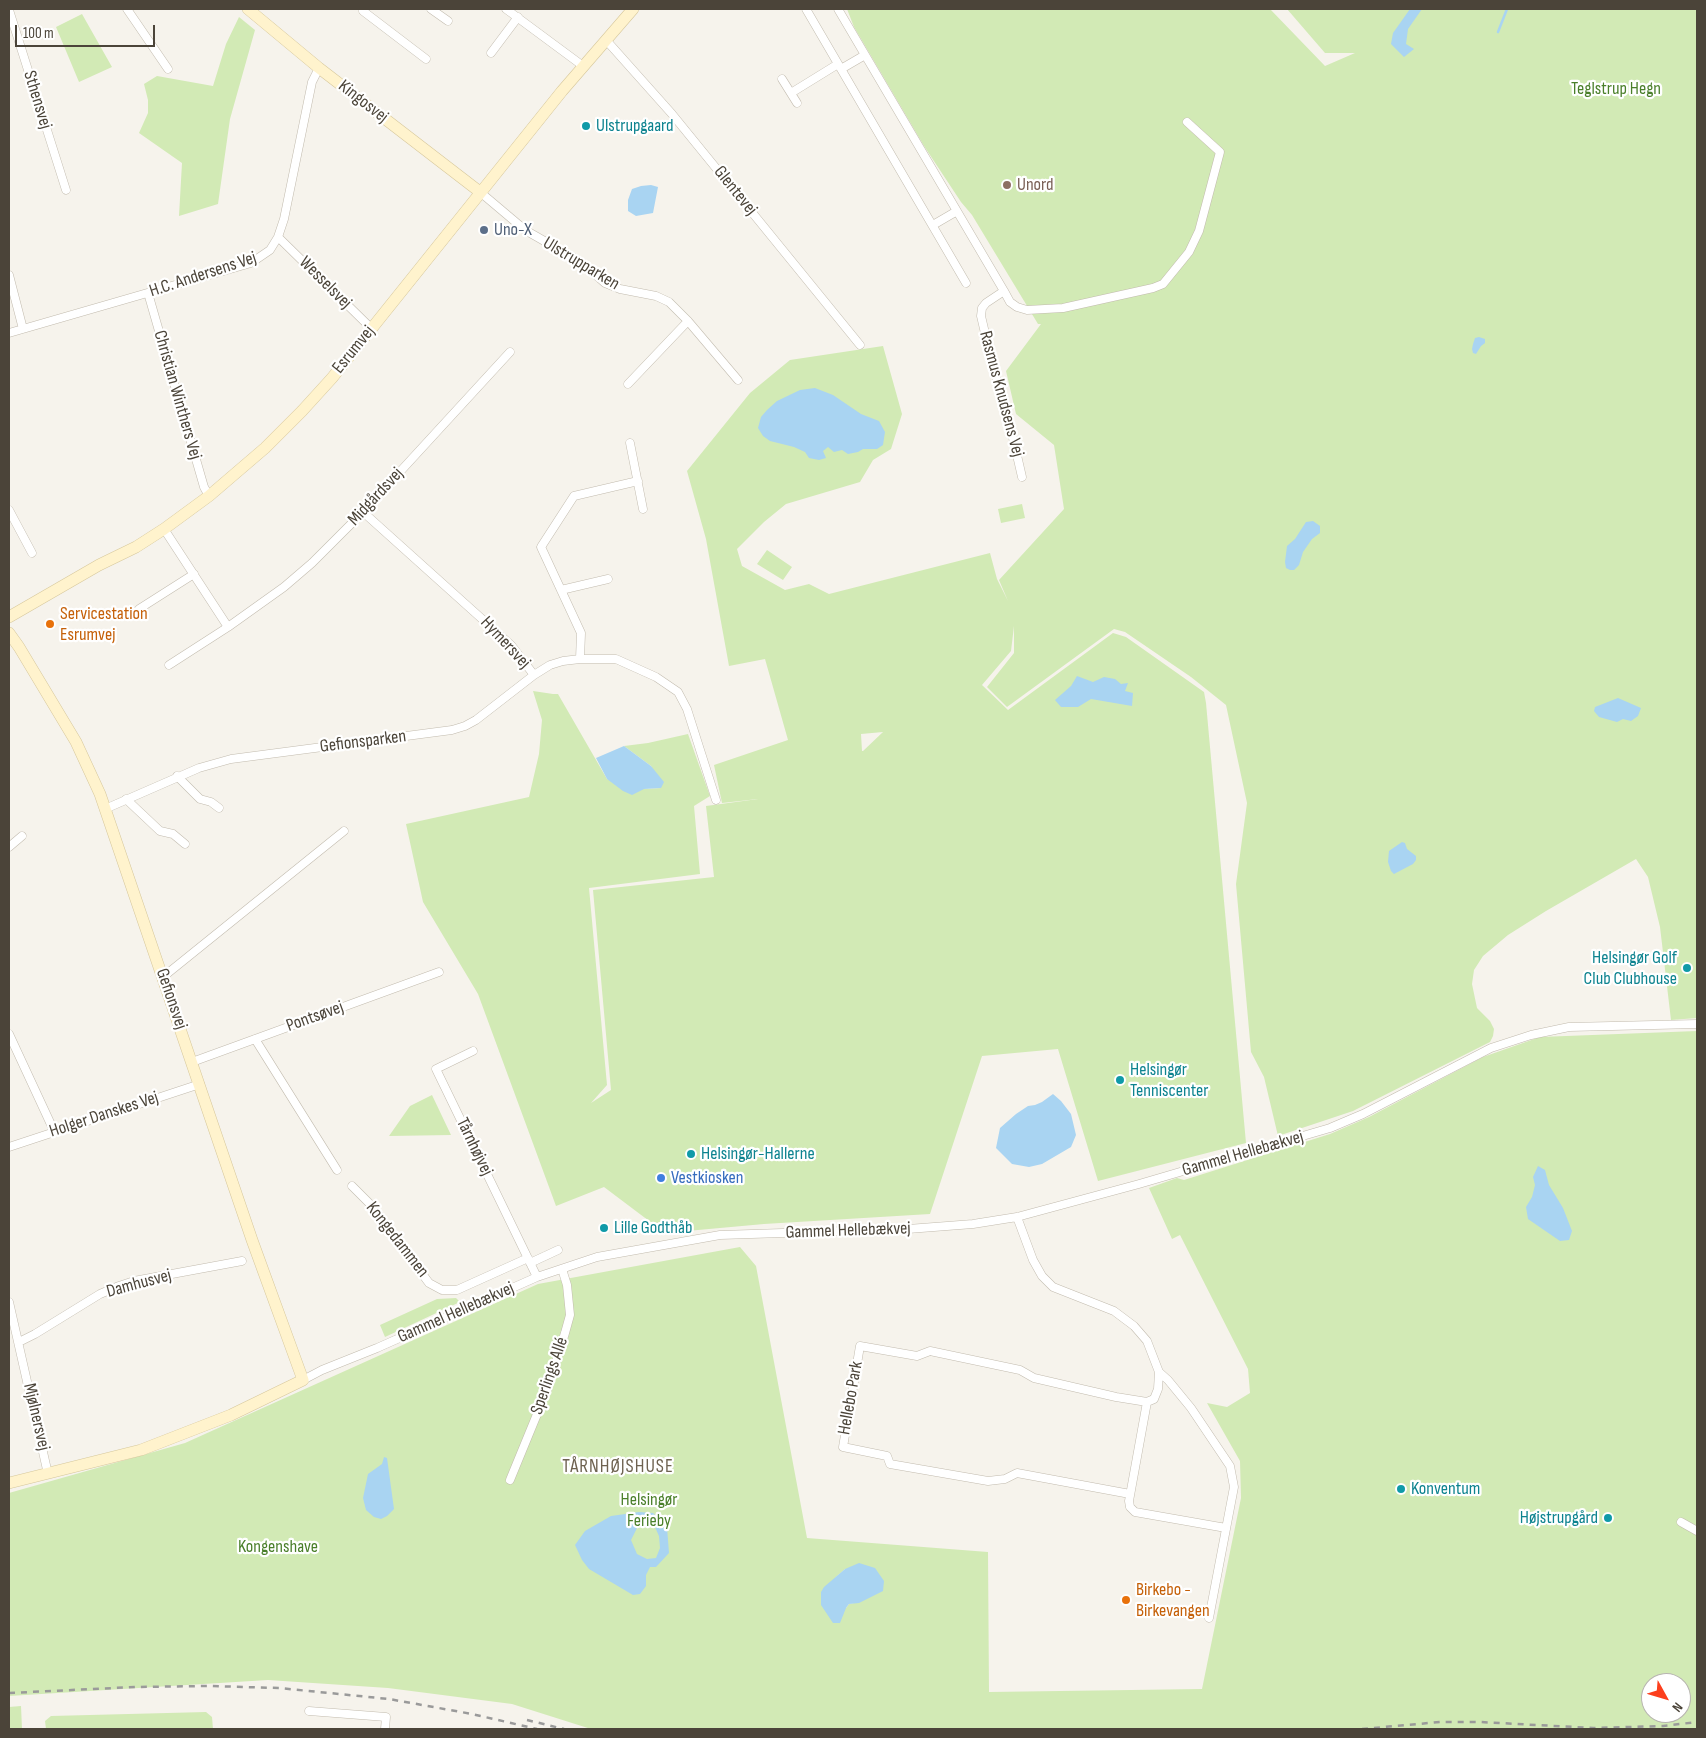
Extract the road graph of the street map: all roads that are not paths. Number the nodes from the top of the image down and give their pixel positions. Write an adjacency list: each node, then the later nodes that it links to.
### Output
1 (127, 9): 18 (street)
2 (248, 9): 19 (main road, Kingosvej)
3 (361, 9): 15 (street)
4 (431, 9): 11 (street)
5 (506, 9): 10 (street)
6 (634, 9): 12 (main road, Esrumvej)
7 (806, 9): 17 (street)
8 (838, 9): 14 (street)
9 (9, 10): 24 (street, Sthensvej)
10 (518, 17): 13 (street); 16 (street)
11 (448, 21)
12 (606, 40): 16 (main road, Esrumvej); 37 (street, Glentevej)
13 (491, 53)
14 (865, 55): 17 (street); 26 (street)
15 (426, 59)
16 (583, 66): 25 (main road, Esrumvej)
17 (840, 66): 21 (street); 27 (street)
18 (168, 68)
19 (319, 68): 25 (main road, Kingosvej); 28 (street, H.C. Andersens Vej)
20 (782, 79): 21 (street)
21 (791, 93): 22 (street)
22 (797, 103)
23 (1187, 122): 31 (street)
24 (66, 190)
25 (480, 192): 33 (street, Ulstrupparken); 34 (main road, Esrumvej)
26 (957, 211): 27 (street); 31 (street)
27 (933, 225): 30 (street)
28 (278, 237): 32 (street, H.C. Andersens Vej); 34 (street, Wesselsvej)
29 (9, 275): 35 (street)
30 (966, 283)
31 (1004, 292): 42 (street, Rasmus Knudsens Vej)
32 (148, 293): 35 (street, H.C. Andersens Vej); 44 (street, Christian Winthers Vej)
33 (688, 320): 39 (street, Ulstrupparken); 40 (street)
34 (372, 328): 44 (main road, Esrumvej)
35 (23, 329): 36 (street, H.C. Andersens Vej)
36 (9, 334)
37 (860, 345)
38 (510, 352): 47 (street, Midgårdsvej)
39 (738, 380)
40 (628, 384)
41 (630, 443): 43 (street)
42 (1022, 477)
43 (638, 481): 45 (street); 52 (street)
44 (209, 496): 48 (main road, Esrumvej)
45 (643, 509)
46 (9, 510): 49 (street)
47 (363, 512): 55 (street, Midgårdsvej); 59 (street, Hymersvej)
48 (164, 529): 50 (street); 54 (main road, Esrumvej)
49 (32, 553)
50 (194, 574): 53 (street); 55 (street)
51 (608, 579): 52 (street)
52 (561, 590): 57 (street)
53 (139, 609)
54 (9, 617)
55 (228, 627): 58 (street, Midgårdsvej)
56 (9, 633): 64 (main road, Gefionsvej)
57 (580, 659): 59 (street, Hymersvej); 62 (street, Hymersvej)
58 (169, 665)
59 (534, 675): 60 (street, Gefionsparken)
60 (178, 776): 61 (street, Gefionsparken); 63 (street)
61 (126, 799): 64 (street, Gefionsparken); 67 (street)
62 (716, 800)
63 (218, 808)
64 (105, 809): 70 (main road, Gefionsvej)
65 (344, 831): 70 (street)
66 (22, 836): 68 (street)
67 (185, 844)
68 (9, 847)
69 (439, 972): 73 (street, Pontsøvej)
70 (163, 977): 75 (main road, Gefionsvej)
71 (1697, 1024): 81 (street, Gammel Hellebækvej)
72 (9, 1034): 77 (street)
73 (255, 1039): 75 (street, Pontsøvej); 79 (street)
74 (473, 1051): 83 (street, Tårnhøjvej)
75 (192, 1062): 76 (main road, Gefionsvej)
76 (200, 1084): 77 (street, Holger Danskes Vej); 90 (main road, Gefionsvej)
77 (54, 1131): 78 (street, Holger Danskes Vej)
78 (9, 1147)
79 (338, 1170)
80 (352, 1186): 83 (street, Kongedammen)
81 (1016, 1217): 85 (street, Gammel Hellebækvej); 89 (street)
82 (558, 1250): 83 (street)
83 (529, 1260): 86 (street, Tårnhøjvej)
84 (242, 1261): 88 (street, Damhusvej)
85 (562, 1269): 86 (street, Gammel Hellebækvej); 93 (street, Sperlings Allé)
86 (537, 1277): 90 (street, Gammel Hellebækvej)
87 (9, 1302): 88 (street, Mjølnersvej)
88 (18, 1342): 92 (street, Mjølnersvej)
89 (1159, 1372): 91 (street); 97 (street)
90 (303, 1380): 92 (main road, Gammel Hellebækvej)
91 (1147, 1402): 95 (street); 95 (street, Hellebo Park)
92 (48, 1474): 94 (main road, Gammel Hellebækvej)
93 (510, 1480)
94 (9, 1483)
95 (1130, 1494): 97 (street)
96 (1681, 1522): 98 (street)
97 (1226, 1528): 99 (street)
98 (1697, 1531)
99 (1209, 1618)
100 (309, 1711): 101 (street)
101 (385, 1729)

